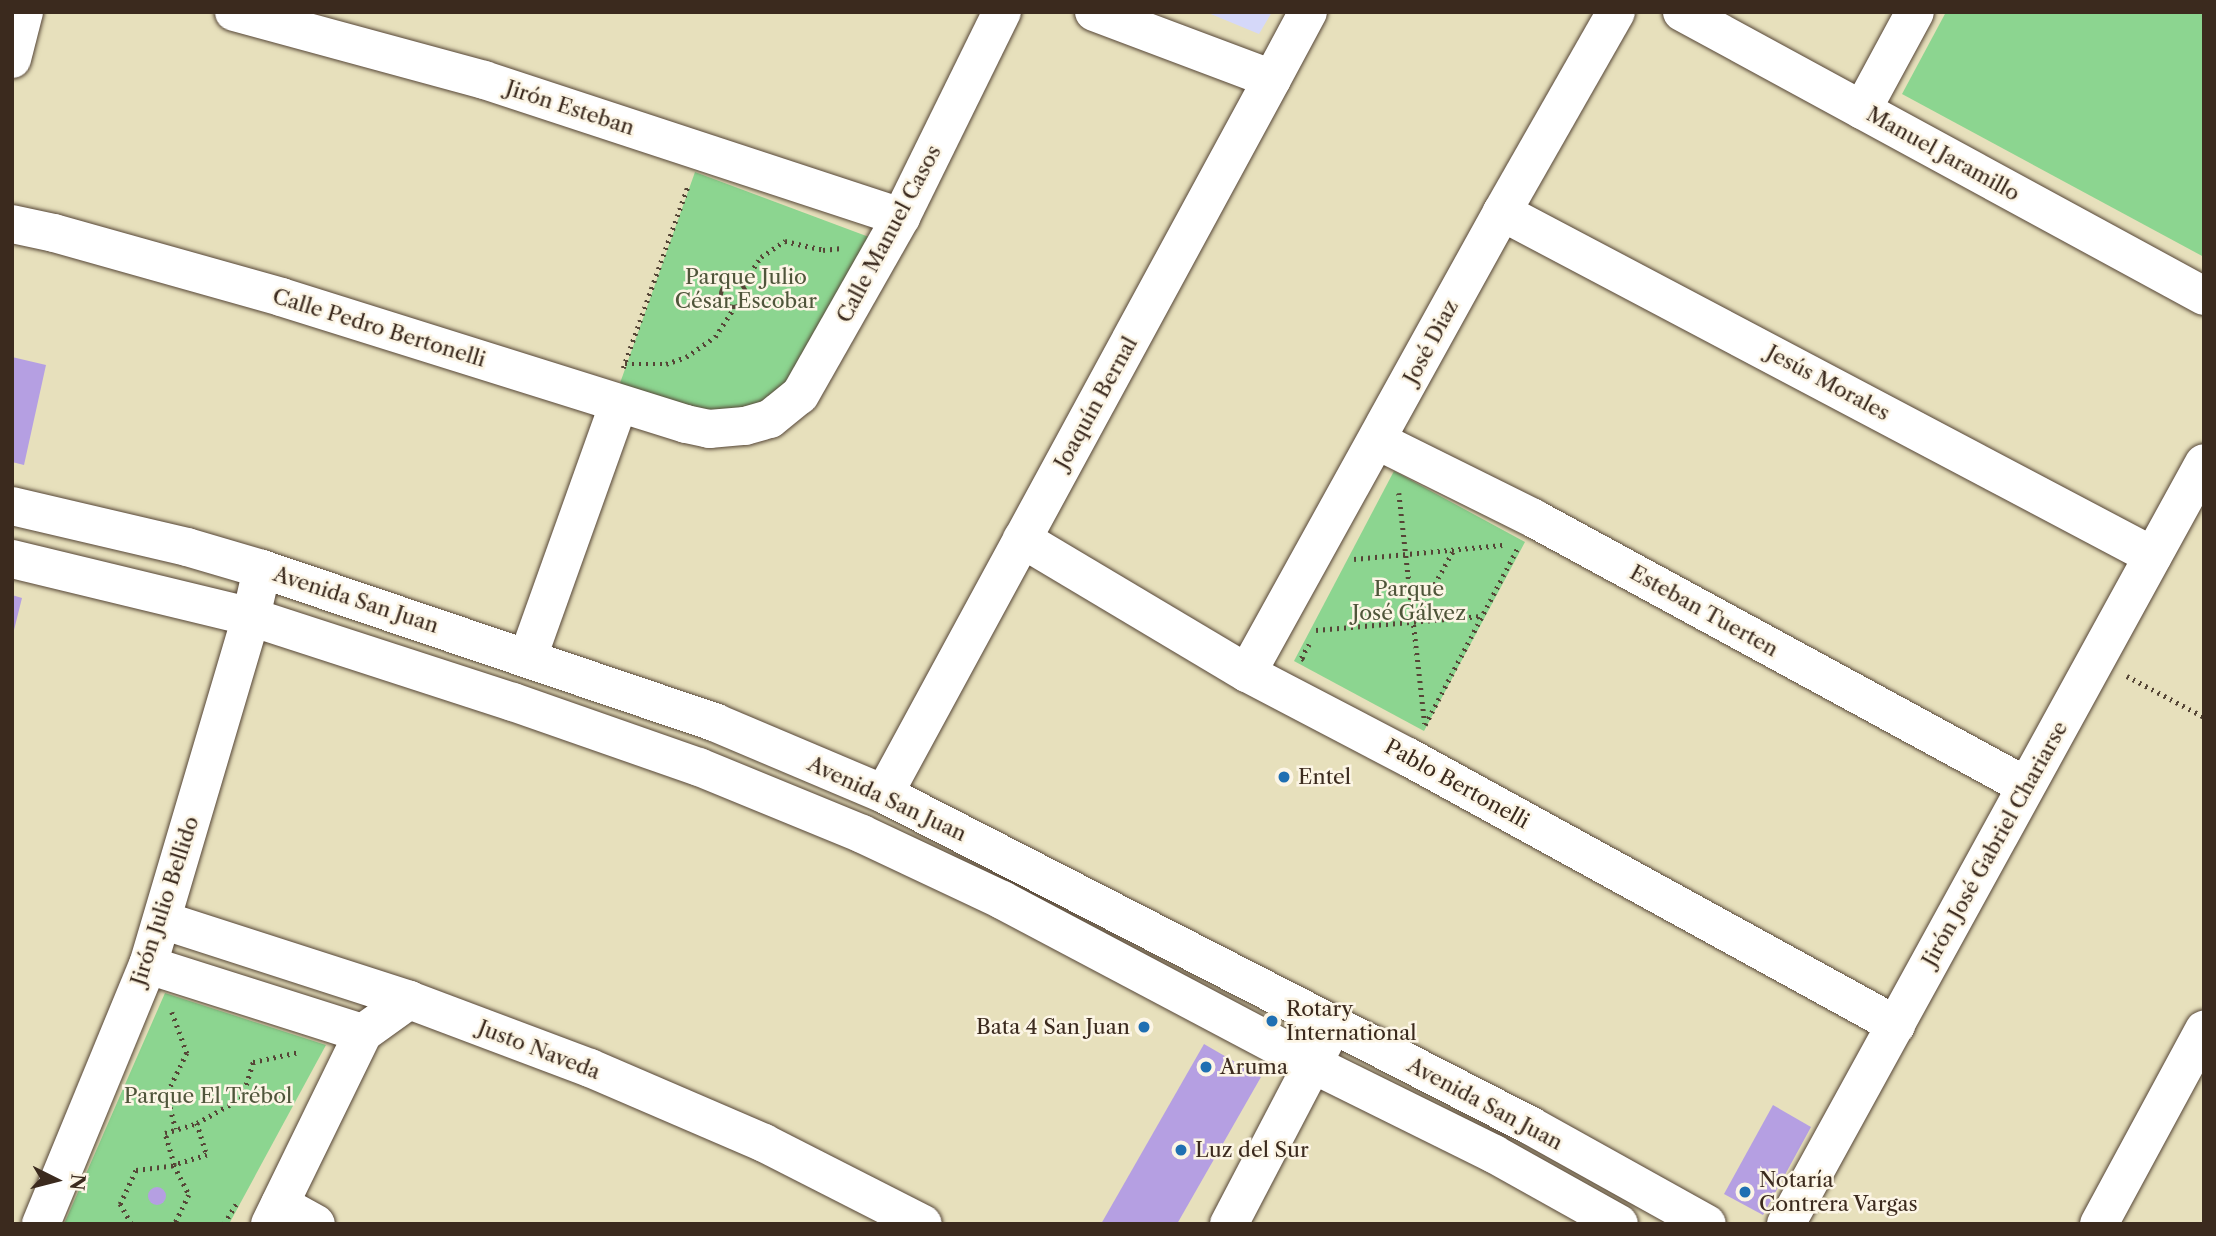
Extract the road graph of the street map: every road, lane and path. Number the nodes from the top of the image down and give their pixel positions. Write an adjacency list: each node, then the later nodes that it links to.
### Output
1 (24, 12): 9 (street)
2 (234, 12): 12 (street, Jirón Esteban)
3 (1002, 12): 14 (street, Calle Manuel Casos)
4 (1094, 12): 10 (street)
5 (1308, 12): 10 (street, Joaquín Bernal)
6 (1616, 12): 13 (street, José Diaz)
7 (1682, 12): 11 (street, Manuel Jaramillo)
8 (1915, 12): 11 (street)
9 (12, 59)
10 (1272, 79): 27 (street, Joaquín Bernal)
11 (1862, 110): 18 (street, Manuel Jaramillo)
12 (700, 151): 14 (street, Jirón Esteban); 20 (path)
13 (1502, 212): 23 (street, José Diaz); 31 (street, Jesús Morales)
14 (901, 217): 22 (street, Calle Manuel Casos)
15 (12, 224): 21 (street, Calle Pedro Bertonelli)
16 (851, 245): 17 (path)
17 (741, 285): 19 (path); 19 (path)
18 (2204, 296)
19 (734, 308): 20 (path)
20 (624, 364): 21 (path)
21 (615, 404): 22 (street, Calle Pedro Bertonelli); 41 (street)
22 (745, 426)
23 (1378, 441): 44 (street, José Diaz); 48 (street, Esteban Tuerten)
24 (2204, 463): 31 (street, Jirón José Gabriel Chariarse)
25 (1399, 491): 30 (path)
26 (12, 506): 34 (street, Avenida San Juan)
27 (1022, 539): 44 (street, Pablo Bertonelli); 49 (street, Joaquín Bernal)
28 (1361, 547): 33 (path)
29 (1454, 549): 30 (path); 36 (path); 39 (path)
30 (1406, 554): 33 (path); 39 (path)
31 (2153, 556): 42 (street, Jirón José Gabriel Chariarse)
32 (12, 559): 37 (street, Avenida San Juan)
33 (1354, 559): 35 (path)
34 (262, 569): 37 (street, Jirón Julio Bellido); 41 (street, Avenida San Juan)
35 (1348, 571)
36 (1482, 616): 39 (path); 47 (path)
37 (251, 617): 50 (street, Jirón Julio Bellido); 58 (street, Avenida San Juan)
38 (1322, 618): 40 (path)
39 (1413, 622): 40 (path); 47 (path)
40 (1316, 630): 43 (path)
41 (528, 657): 49 (street, Avenida San Juan)
42 (2096, 659): 45 (path); 48 (street, Jirón José Gabriel Chariarse)
43 (1313, 664)
44 (1247, 673): 47 (street, Pablo Bertonelli)
45 (2204, 717)
46 (1414, 719): 47 (path)
47 (1417, 741): 54 (street, Pablo Bertonelli)
48 (2026, 786): 54 (street, Jirón José Gabriel Chariarse)
49 (884, 794): 53 (street, Avenida San Juan)
50 (162, 920): 51 (street, Jirón Julio Bellido); 52 (street, Justo Naveda)
51 (148, 965): 56 (street); 60 (path); 63 (street, Jirón Julio Bellido)
52 (409, 1000): 56 (street); 67 (street, Justo Naveda)
53 (1333, 1025): 58 (street); 70 (street, Avenida San Juan)
54 (1896, 1025): 71 (street, Jirón José Gabriel Chariarse)
55 (2204, 1030): 72 (street)
56 (363, 1033): 62 (street)
57 (311, 1049): 59 (path)
58 (1312, 1064): 68 (street); 69 (street, Avenida San Juan)
59 (197, 1123): 60 (path); 61 (path)
60 (176, 1129): 61 (path)
61 (174, 1165): 64 (path); 65 (path)
62 (275, 1214): 66 (street)
63 (41, 1224)
64 (131, 1224)
65 (175, 1224)
66 (316, 1224)
67 (923, 1224)
68 (1229, 1224)
69 (1619, 1224)
70 (1707, 1224)
71 (1786, 1224)
72 (2099, 1224)

